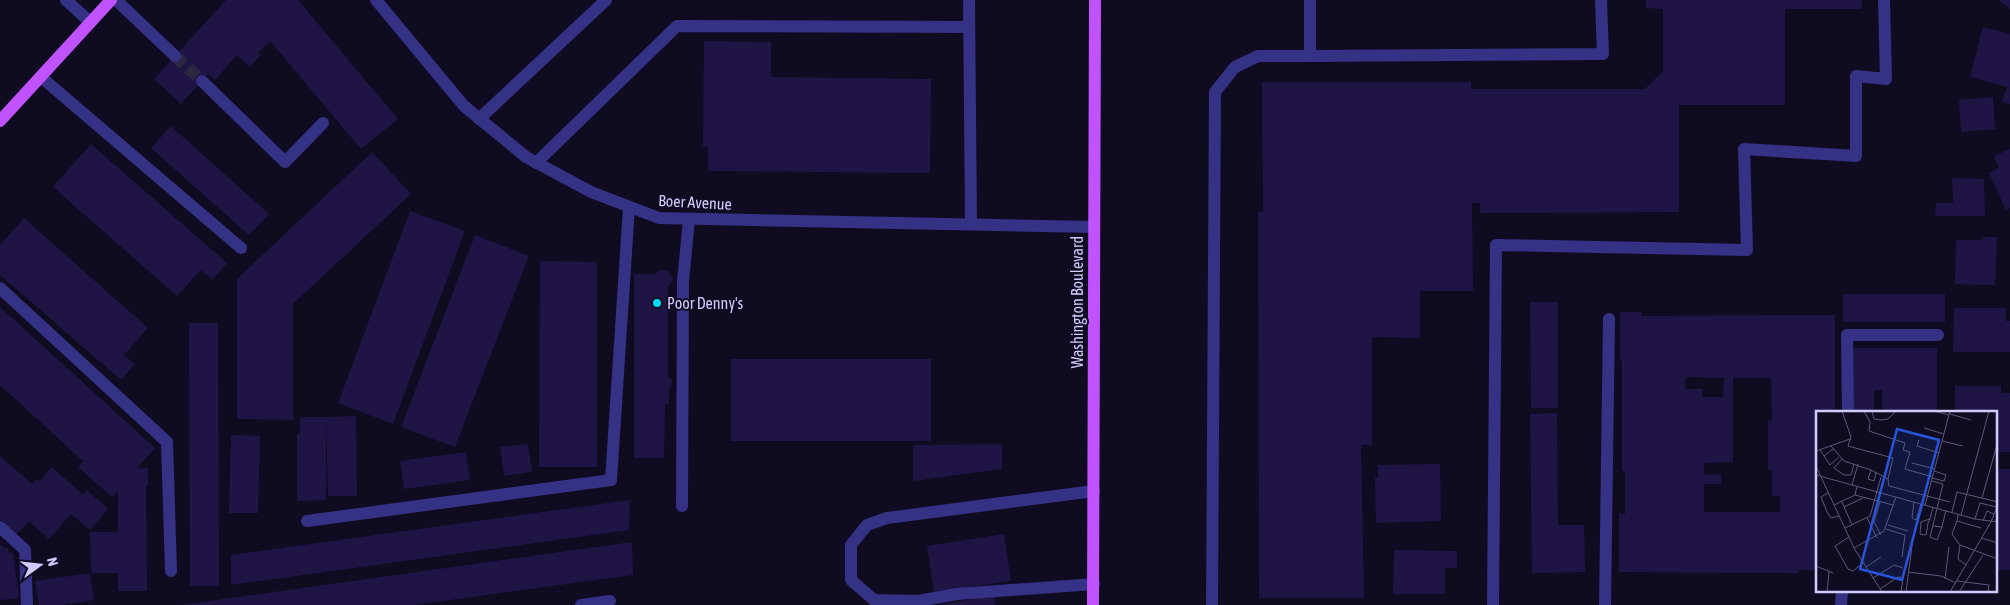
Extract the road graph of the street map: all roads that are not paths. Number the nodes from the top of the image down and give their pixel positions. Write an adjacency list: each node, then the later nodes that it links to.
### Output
1 (66, 0): 11 (street)
2 (111, 0): 11 (main road)
3 (116, 0): 13 (street)
4 (376, 0): 17 (street, Boer Avenue)
5 (606, 0): 17 (street)
6 (969, 0): 12 (street)
7 (1095, 0): 24 (main road, Washington Boulevard)
8 (1310, 0): 14 (street)
9 (1602, 0): 14 (street)
10 (1884, 0): 42 (street)
11 (90, 22): 15 (main road)
12 (969, 27): 20 (street); 23 (street)
13 (175, 56)
14 (1310, 56): 41 (street)
15 (41, 76): 18 (main road); 25 (street)
16 (202, 80): 19 (street)
17 (478, 119): 20 (street, Boer Avenue)
18 (0, 121)
19 (323, 123)
20 (536, 163): 21 (street, Boer Avenue)
21 (629, 207): 22 (street, Boer Avenue); 32 (street)
22 (689, 220): 23 (street, Boer Avenue); 31 (street)
23 (971, 224): 24 (street, Boer Avenue)
24 (1094, 227): 30 (main road, Washington Boulevard)
25 (241, 248)
26 (0, 288): 34 (street)
27 (1609, 319): 43 (street)
28 (1938, 335): 29 (street)
29 (1848, 411)
30 (1094, 491): 35 (main road, Washington Boulevard); 35 (street)
31 (682, 506)
32 (307, 521)
33 (0, 528): 38 (street)
34 (171, 571)
35 (1094, 584): 40 (main road, Washington Boulevard)
36 (1842, 592): 44 (street)
37 (610, 601): 39 (street)
38 (27, 605)
39 (581, 605)
40 (1094, 605)
41 (1212, 605)
42 (1493, 605)
43 (1605, 605)
44 (1842, 605)

